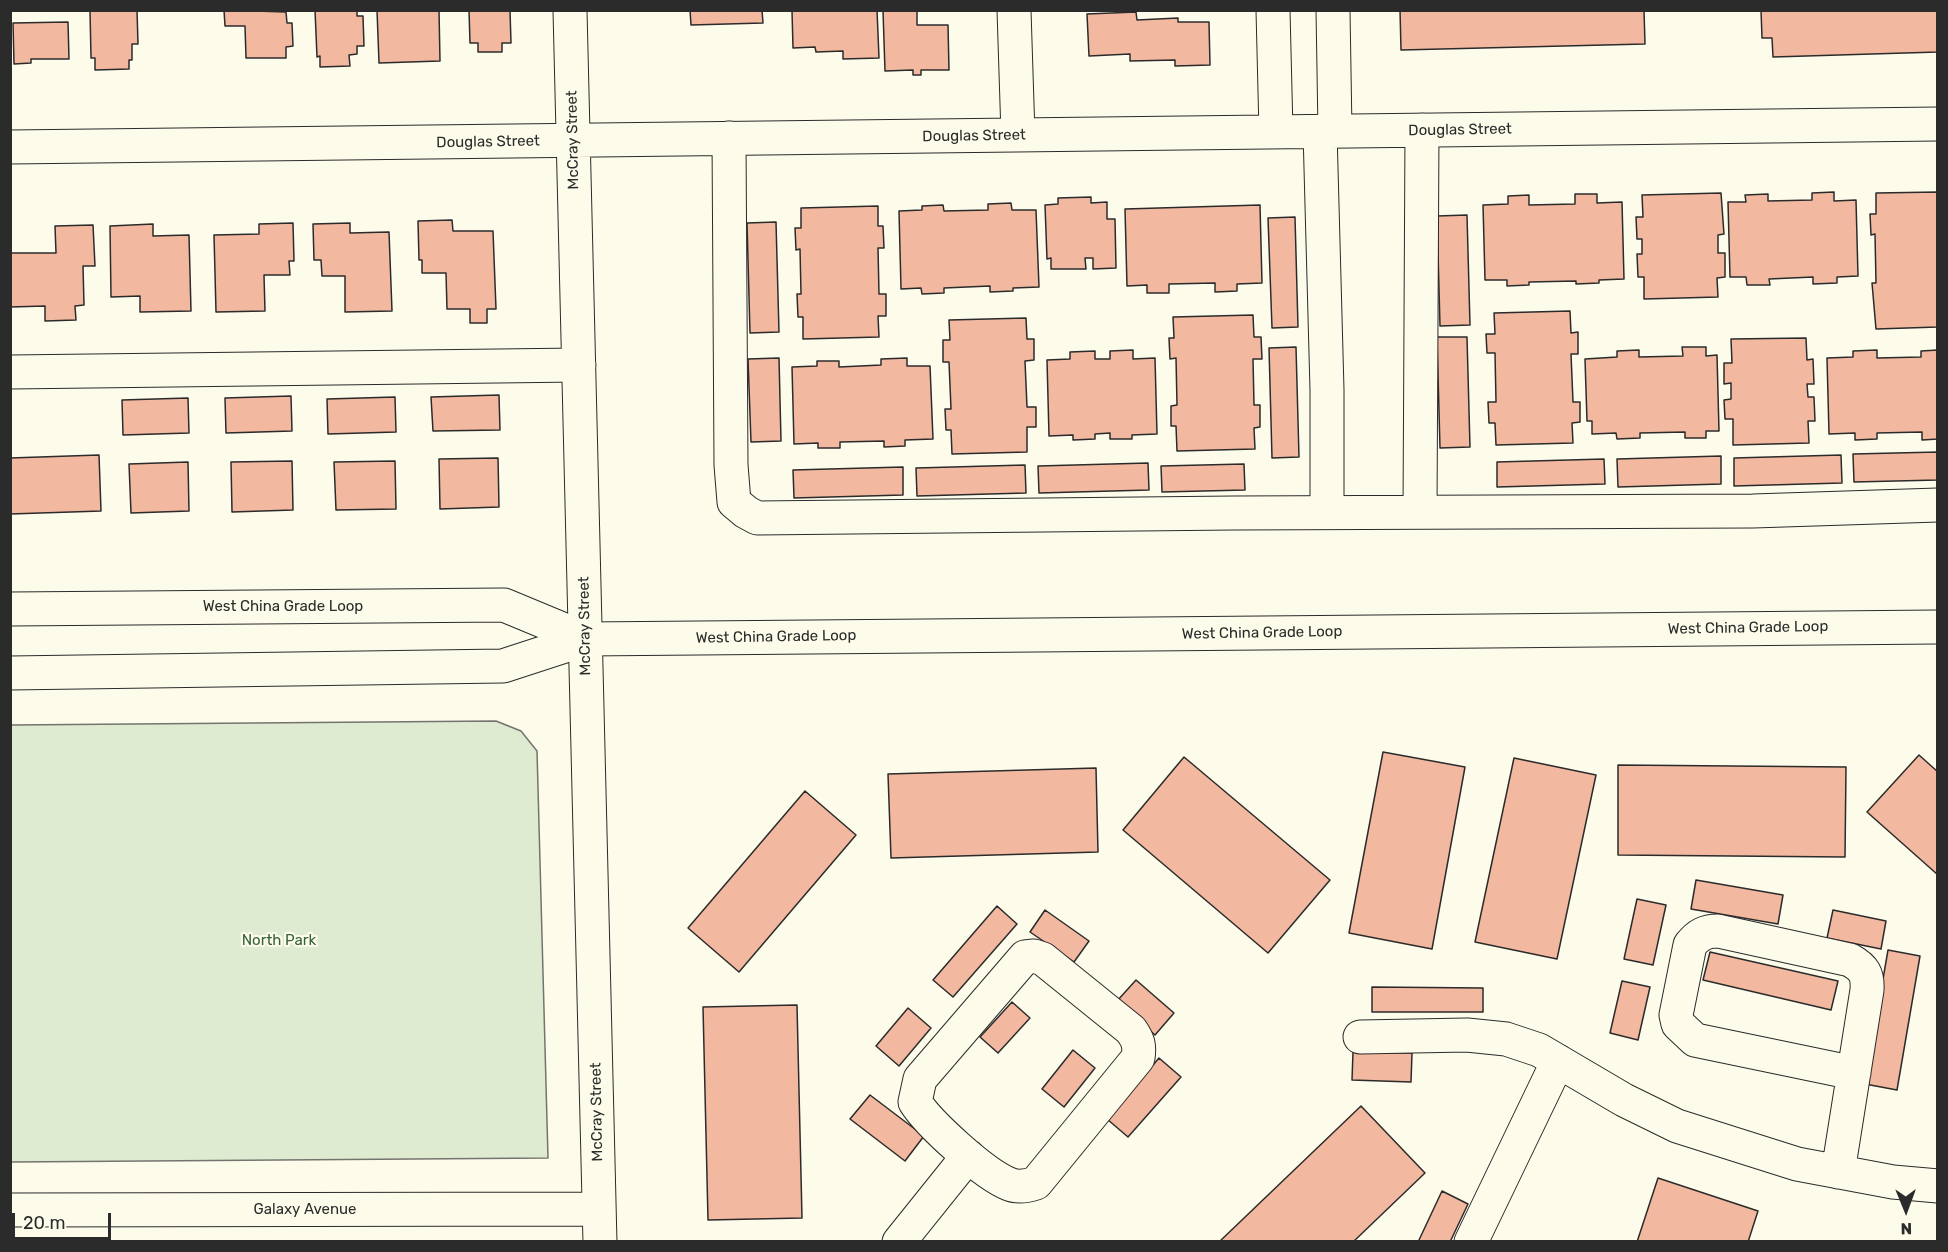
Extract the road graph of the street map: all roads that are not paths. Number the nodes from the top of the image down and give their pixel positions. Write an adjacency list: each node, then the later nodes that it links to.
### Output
1 (570, 10): 11 (street, McCray Street)
2 (1014, 10): 9 (street)
3 (1274, 10): 8 (street)
4 (1333, 10): 7 (street)
5 (1938, 124): 6 (street, Douglas Street)
6 (1422, 130): 7 (street, Douglas Street); 17 (street)
7 (1328, 131): 8 (street, Douglas Street); 16 (street)
8 (1276, 132): 9 (street, Douglas Street)
9 (1018, 135): 10 (street, Douglas Street)
10 (729, 138): 11 (street, Douglas Street); 16 (street)
11 (573, 141): 12 (street, Douglas Street); 13 (street, McCray Street)
12 (10, 147)
13 (579, 365): 14 (street); 20 (street, McCray Street)
14 (10, 372)
15 (1938, 505): 17 (street)
16 (1327, 512): 17 (street)
17 (1420, 512)
18 (10, 609): 20 (street, West China Grade Loop)
19 (1938, 627): 20 (street, West China Grade Loop)
20 (586, 639): 21 (street, West China Grade Loop); 28 (street, McCray Street)
21 (10, 674)
22 (1360, 1036): 23 (street)
23 (1558, 1061): 26 (street); 32 (street)
24 (1854, 1072): 24 (street); 26 (street)
25 (968, 1156): 25 (street); 31 (street)
26 (1838, 1172): 27 (street)
27 (1938, 1186)
28 (599, 1209): 29 (street, Galaxy Avenue); 30 (street, McCray Street)
29 (10, 1210)
30 (600, 1242)
31 (899, 1242)
32 (1471, 1242)

